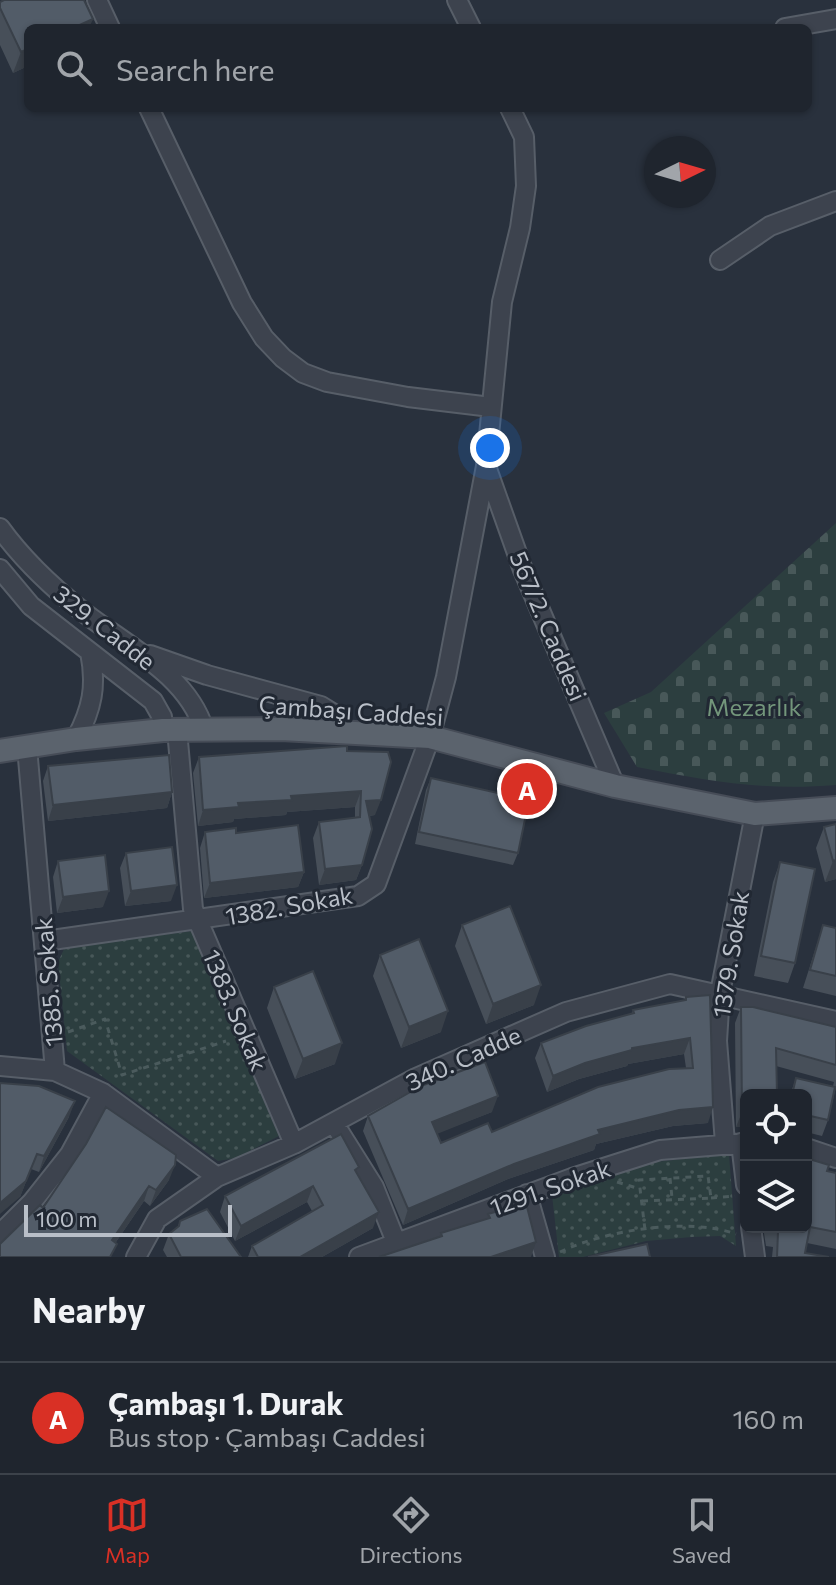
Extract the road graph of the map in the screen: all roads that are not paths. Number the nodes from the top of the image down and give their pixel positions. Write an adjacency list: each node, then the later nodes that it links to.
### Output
1 (97, 0): 4 (street)
2 (457, 0): 5 (street)
3 (836, 19): 6 (street)
4 (108, 24)
5 (469, 24)
6 (808, 24)
7 (151, 112): 11 (street)
8 (512, 112): 11 (street, 1382. Sokak)
9 (836, 201): 10 (street)
10 (720, 260)
11 (491, 407): 12 (street, 1382. Sokak)
12 (486, 466): 20 (street, 1382. Sokak); 24 (street, 567/2. Caddesi)
13 (0, 528): 15 (street, 329. Cadde)
14 (0, 569): 16 (street, 329. Cadde)
15 (135, 650): 18 (street, 329. Cadde); 19 (street)
16 (90, 652): 17 (street, 329. Cadde); 21 (street, 329. Cadde)
17 (170, 730): 18 (main road, Çambaşı Caddesi); 21 (main road, Çambaşı Caddesi); 27 (street, 1383. Sokak)
18 (204, 730): 19 (main road, Çambaşı Caddesi)
19 (346, 732): 20 (main road, Çambaşı Caddesi)
20 (430, 737): 24 (main road, Çambaşı Caddesi); 27 (street, 1382. Sokak)
21 (76, 739): 22 (main road, Çambaşı Caddesi)
22 (27, 747): 23 (main road, Çambaşı Caddesi); 28 (street, 1385. Sokak)
23 (0, 751)
24 (615, 786): 26 (main road, Çambaşı Caddesi)
25 (836, 808): 26 (main road, Çambaşı Caddesi)
26 (755, 814): 29 (street, 1379. Sokak)
27 (198, 920): 28 (street, 1382. Sokak); 36 (street, 1383. Sokak)
28 (45, 941): 32 (street, 1385. Sokak)
29 (720, 993): 30 (street, 340. Cadde); 34 (street, 340. Cadde); 35 (street, 1379. Sokak)
30 (836, 1021)
31 (0, 1066): 32 (street)
32 (55, 1071): 33 (street, 1385. Sokak)
33 (103, 1093): 39 (street, 1385. Sokak); 42 (street)
34 (333, 1122): 36 (street, 340. Cadde); 43 (street)
35 (737, 1143): 40 (street, 1291. Sokak)
36 (294, 1144): 39 (street, 340. Cadde)
37 (812, 1150): 38 (street)
38 (836, 1158)
39 (217, 1177): 41 (street, 340. Cadde)
40 (527, 1194): 43 (street, 1291. Sokak); 44 (street)
41 (150, 1233): 45 (street, 340. Cadde); 46 (street)
42 (0, 1234)
43 (396, 1242): 47 (street, 1291. Sokak)
44 (552, 1255)
45 (136, 1257)
46 (156, 1257)
47 (359, 1257)

